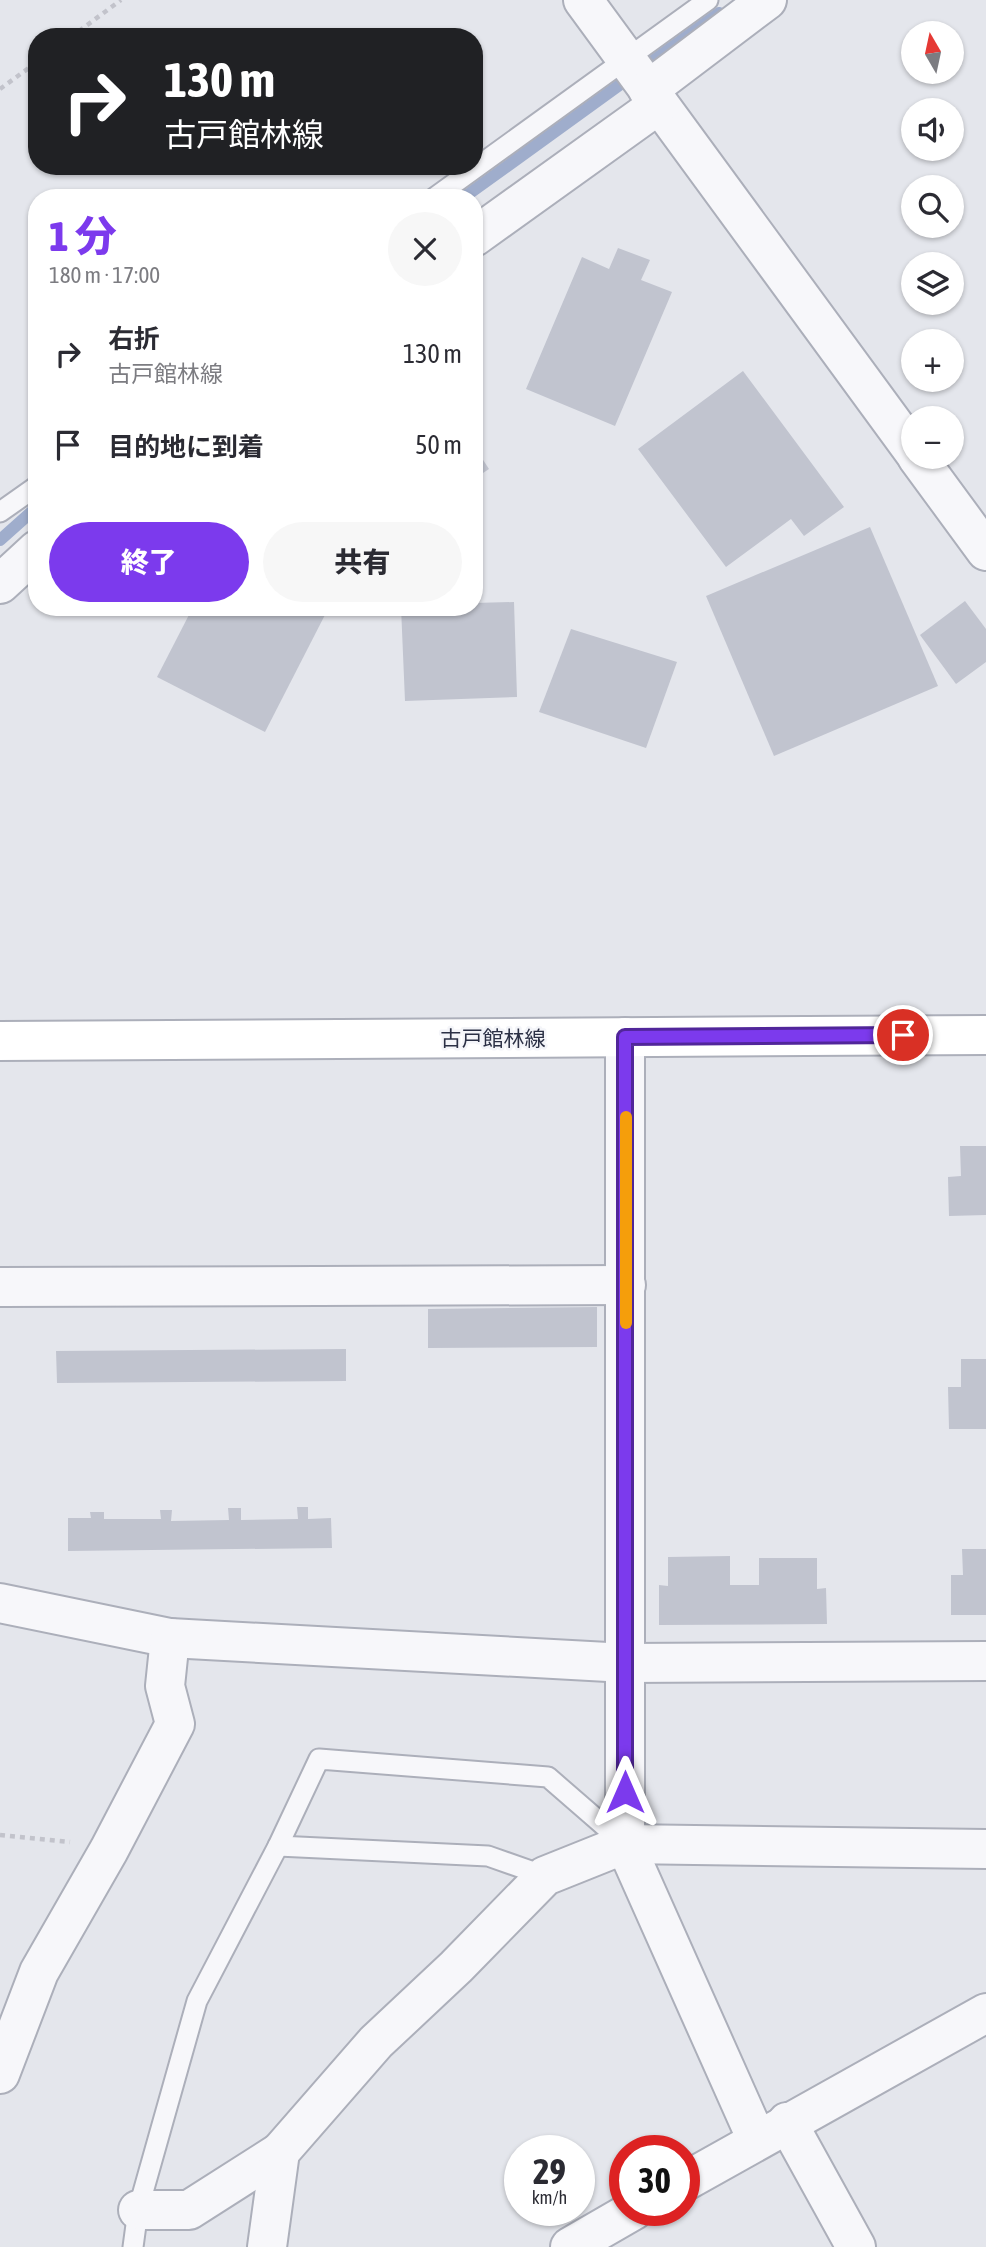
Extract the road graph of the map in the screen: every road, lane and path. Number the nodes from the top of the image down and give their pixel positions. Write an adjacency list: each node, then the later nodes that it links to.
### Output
1 (121, 0): 5 (path)
2 (583, 0): 6 (street)
3 (708, 0): 6 (lane)
4 (767, 0): 9 (street)
5 (83, 28)
6 (626, 59): 9 (street); 10 (lane)
7 (28, 69): 8 (path)
8 (0, 89)
9 (653, 98): 13 (street); 14 (street)
10 (483, 163)
11 (466, 175): 12 (lane)
12 (446, 189)
13 (483, 230)
14 (901, 434)
15 (926, 469): 18 (street)
16 (28, 492): 17 (lane)
17 (0, 512)
18 (986, 551)
19 (28, 558): 20 (street)
20 (0, 584)
21 (986, 1035): 22 (main road, 古戸館林線)
22 (625, 1037): 23 (main road, 古戸館林線); 24 (street)
23 (0, 1041)
24 (626, 1285): 25 (street); 29 (street)
25 (0, 1287)
26 (0, 1603): 27 (street)
27 (170, 1638): 29 (street); 34 (street)
28 (986, 1661): 29 (street)
29 (626, 1664): 31 (street)
30 (0, 1835): 34 (path)
31 (625, 1844): 32 (lane); 33 (street); 35 (street); 38 (street)
32 (278, 1846): 35 (lane); 41 (lane)
33 (986, 1849)
34 (109, 1850): 37 (street)
35 (545, 1875): 39 (street)
36 (986, 2013): 38 (street)
37 (0, 2074)
38 (772, 2131): 40 (street); 46 (street)
39 (280, 2152): 41 (street); 44 (street)
40 (700, 2173)
41 (138, 2210): 43 (lane)
42 (609, 2224): 45 (street)
43 (133, 2247)
44 (267, 2247)
45 (570, 2247)
46 (856, 2247)

